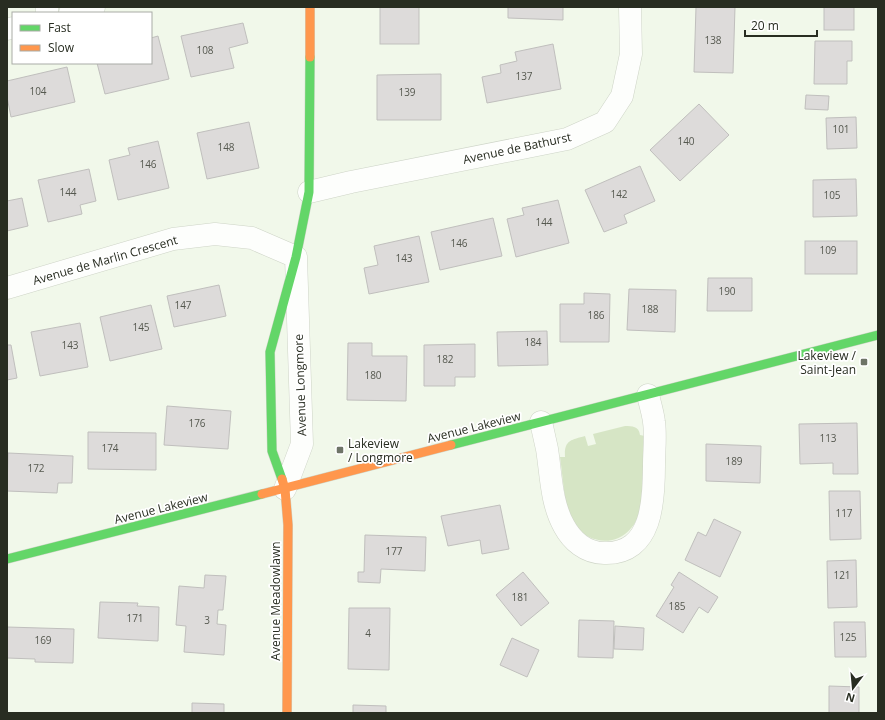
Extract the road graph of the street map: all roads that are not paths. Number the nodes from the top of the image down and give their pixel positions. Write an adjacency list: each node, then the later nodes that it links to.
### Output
1 (94, 7): 4 (street)
2 (310, 7): 5 (street, Avenue Longmore)
3 (630, 7): 5 (street, Avenue de Bathurst)
4 (74, 12)
5 (309, 192): 6 (street, Avenue Longmore)
6 (296, 257): 7 (street, Avenue de Marlin Crescent); 11 (street, Avenue Longmore); 11 (street, Avenue Longmore)
7 (7, 288)
8 (878, 335): 9 (street, Avenue Lakeview)
9 (648, 395): 10 (street, Avenue Lakeview); 10 (street)
10 (541, 422): 11 (street, Avenue Lakeview)
11 (285, 489): 12 (street, Avenue Lakeview); 13 (street, Avenue Meadowlawn)
12 (7, 559)
13 (287, 713)

